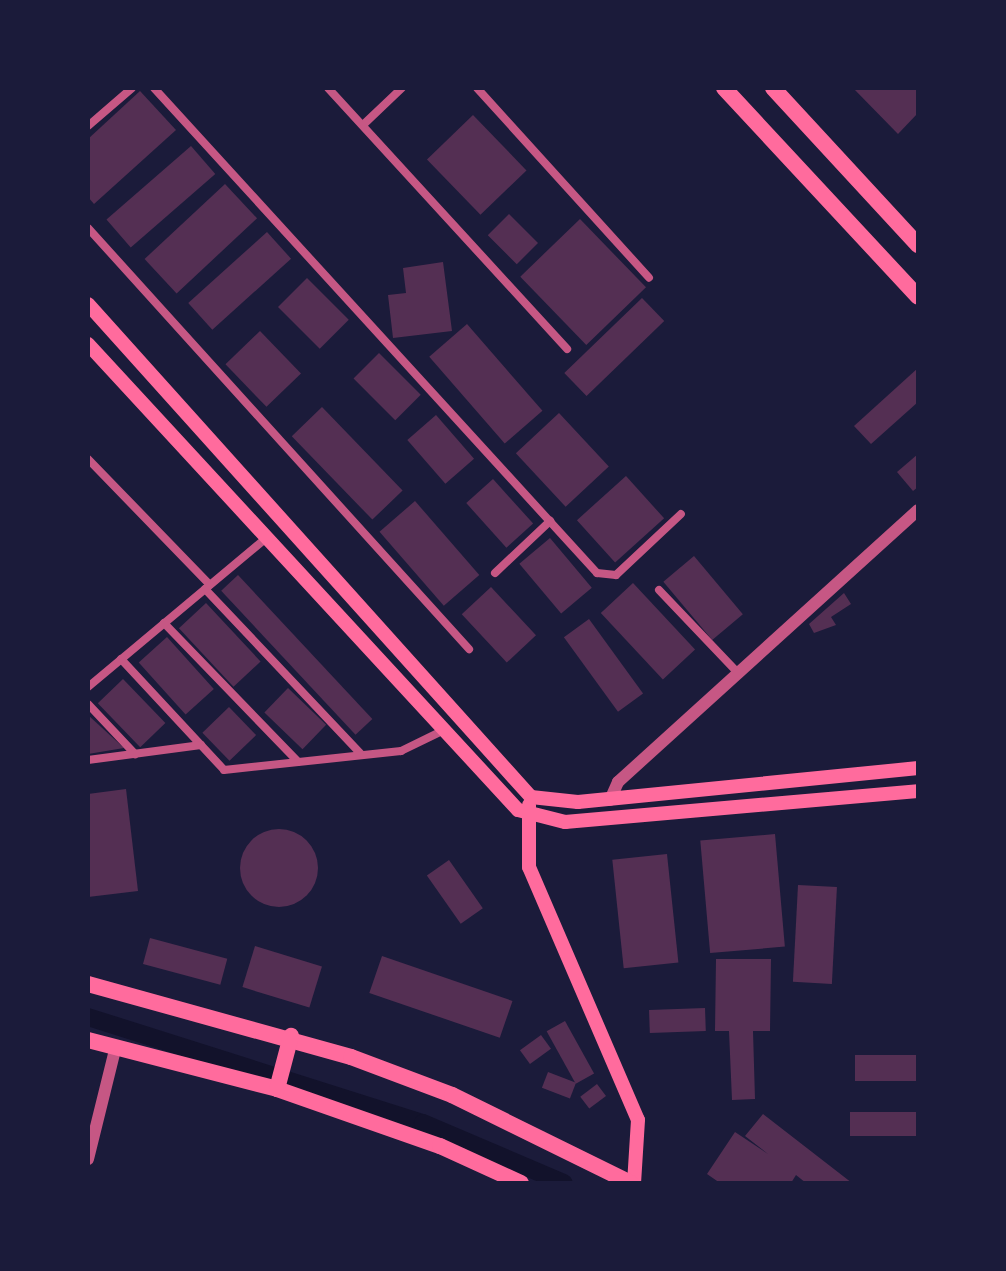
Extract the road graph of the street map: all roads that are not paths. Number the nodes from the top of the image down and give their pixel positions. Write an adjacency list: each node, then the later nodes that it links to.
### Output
1 (132, 88): 9 (street)
2 (154, 88): 20 (street)
3 (328, 88): 8 (street)
4 (402, 88): 8 (street)
5 (477, 88): 12 (street)
6 (724, 88): 13 (main road)
7 (773, 88): 11 (main road)
8 (364, 124): 16 (street)
9 (88, 126)
10 (88, 228): 26 (street)
11 (918, 245)
12 (649, 278)
13 (918, 297)
14 (88, 304): 39 (main road)
15 (89, 346): 21 (main road)
16 (567, 349)
17 (88, 459): 23 (street)
18 (918, 510): 28 (street)
19 (681, 514): 20 (street)
20 (550, 521): 22 (street)
21 (265, 539): 23 (street); 31 (main road)
22 (495, 573)
23 (207, 587): 25 (street); 34 (street)
24 (659, 590): 28 (street)
25 (164, 623): 27 (street); 36 (street)
26 (469, 649)
27 (121, 659): 29 (street); 32 (street)
28 (739, 674): 40 (street)
29 (88, 687)
30 (88, 704): 33 (street)
31 (442, 731): 34 (street); 41 (main road)
32 (201, 745): 33 (street); 36 (street)
33 (135, 754): 35 (street)
34 (362, 755): 36 (street)
35 (88, 760)
36 (298, 762)
37 (918, 768): 40 (main road)
38 (918, 791): 41 (main road)
39 (531, 797): 40 (main road); 41 (main road)
40 (610, 800)
41 (527, 814): 49 (main road)
42 (88, 984): 44 (main road)
43 (88, 1040): 45 (main road)
44 (290, 1040): 46 (main road); 49 (main road)
45 (116, 1046): 46 (main road); 47 (street)
46 (278, 1086): 48 (main road)
47 (88, 1159)
48 (521, 1183)
49 (633, 1183)

